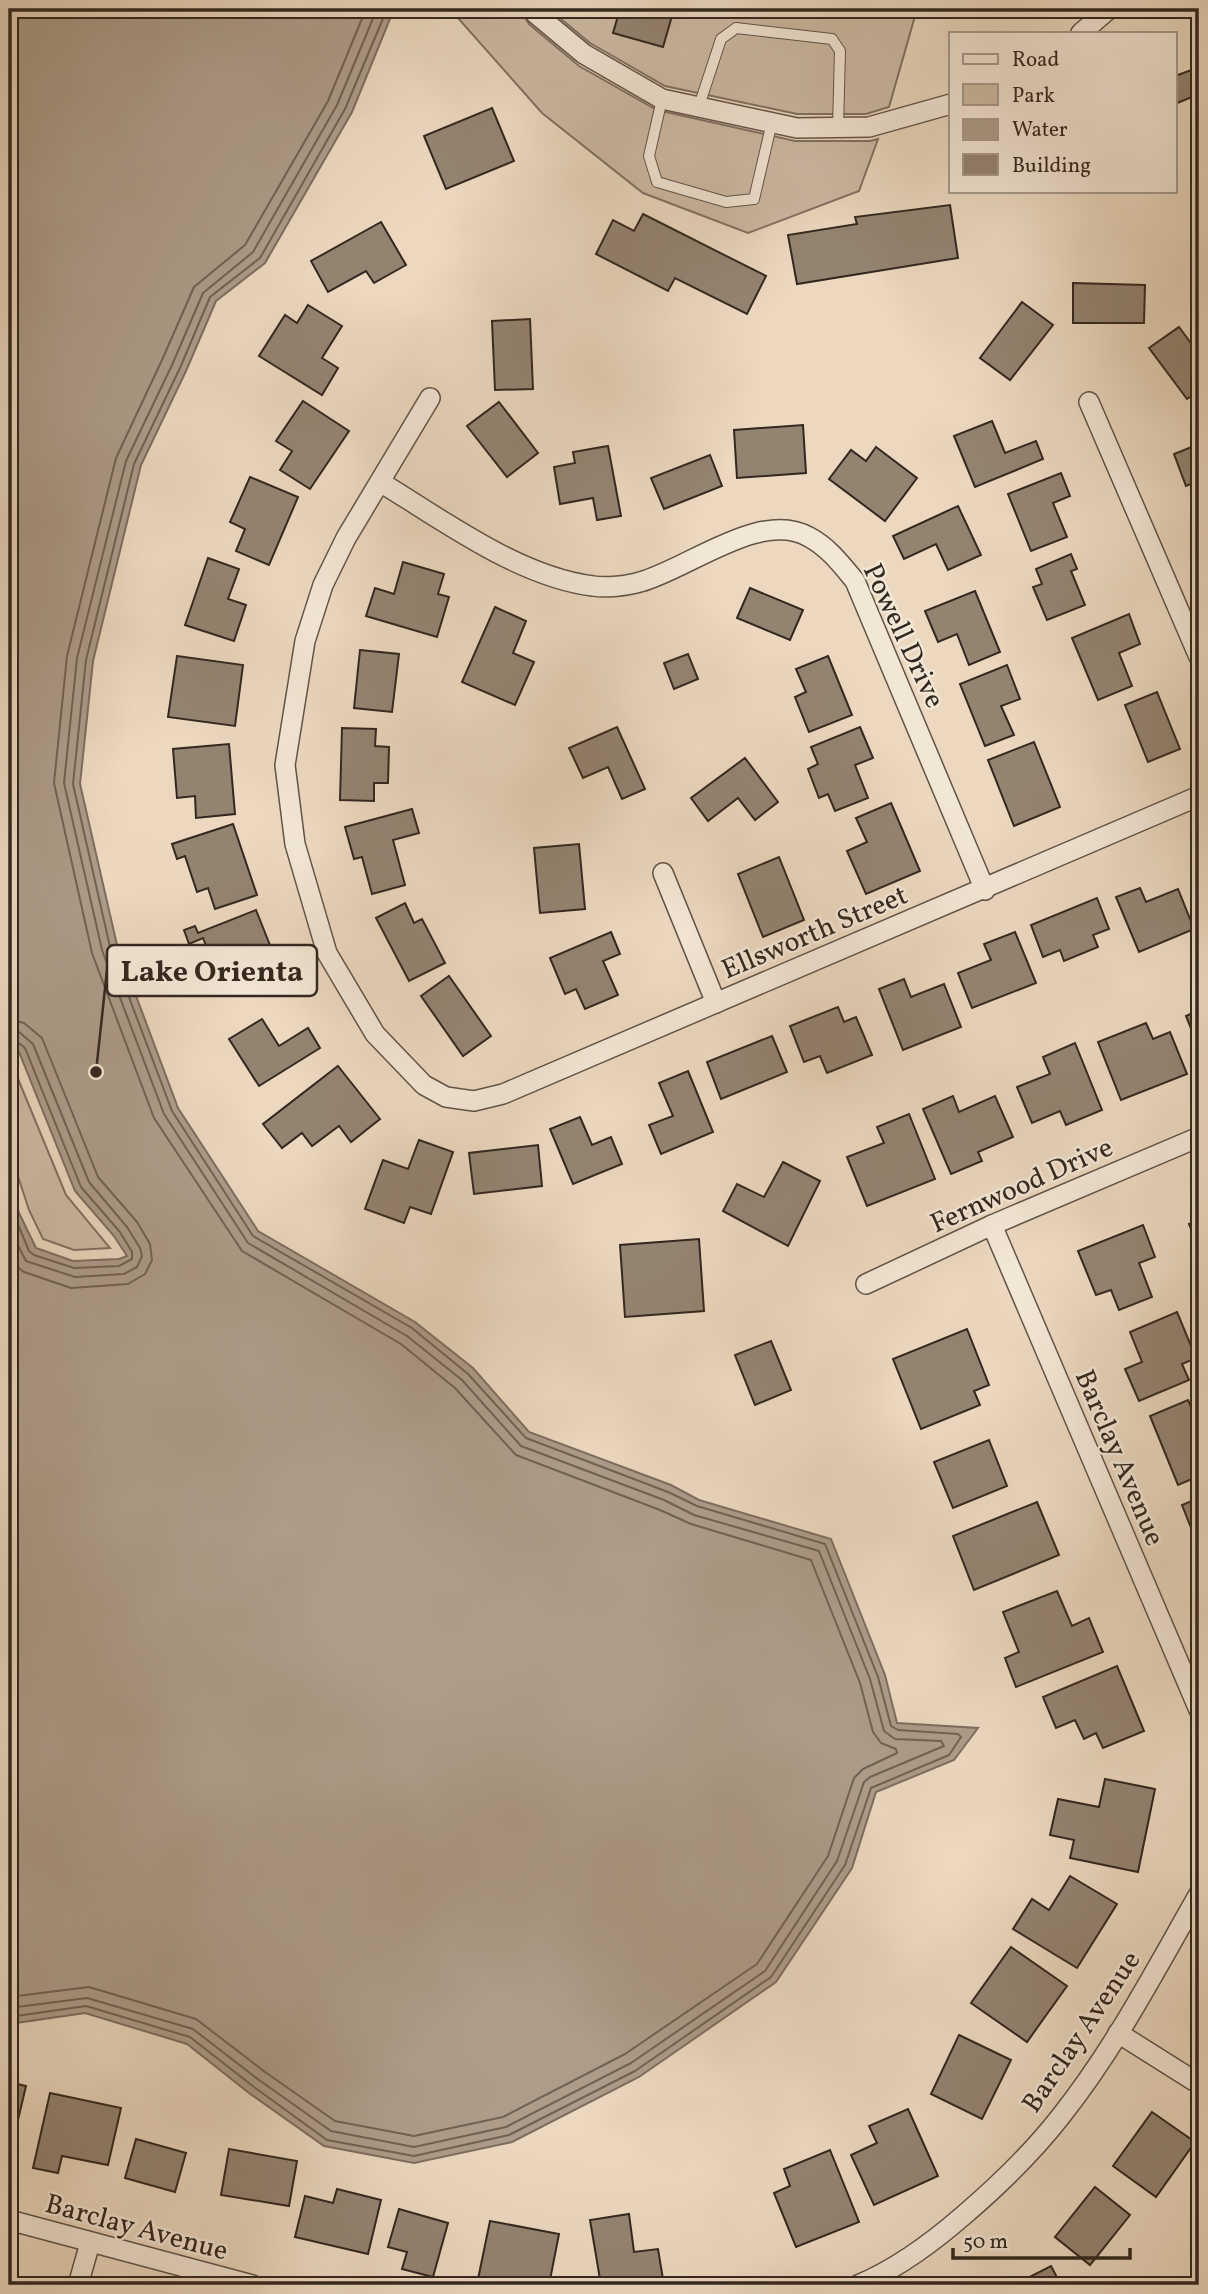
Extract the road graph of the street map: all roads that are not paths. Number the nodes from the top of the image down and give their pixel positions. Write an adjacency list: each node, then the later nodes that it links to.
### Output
1 (533, 9): 4 (street)
2 (1109, 9): 3 (street)
3 (1082, 32)
4 (662, 99): 6 (street); 7 (lane)
5 (949, 105): 8 (street)
6 (699, 106): 7 (street); 8 (lane)
7 (772, 122): 8 (street)
8 (838, 127)
9 (430, 398): 11 (street)
10 (1089, 402): 12 (street)
11 (380, 482): 15 (street, Powell Drive); 16 (street, Ellsworth Street)
12 (1199, 657)
13 (1199, 796): 15 (street, Ellsworth Street)
14 (663, 873): 16 (street)
15 (985, 890): 16 (street, Ellsworth Street)
16 (716, 1003)
17 (1199, 1137): 18 (street, Fernwood Drive)
18 (992, 1225): 19 (street, Fernwood Drive); 20 (street, Barclay Avenue)
19 (866, 1284)
20 (1199, 1710)
21 (1199, 1895): 22 (street, Barclay Avenue)
22 (1118, 2033): 23 (street); 28 (street, Barclay Avenue)
23 (1199, 2084)
24 (9, 2220): 25 (street, Barclay Avenue)
25 (90, 2242): 26 (street); 27 (street, Barclay Avenue)
26 (78, 2285)
27 (252, 2285)
28 (858, 2285)

